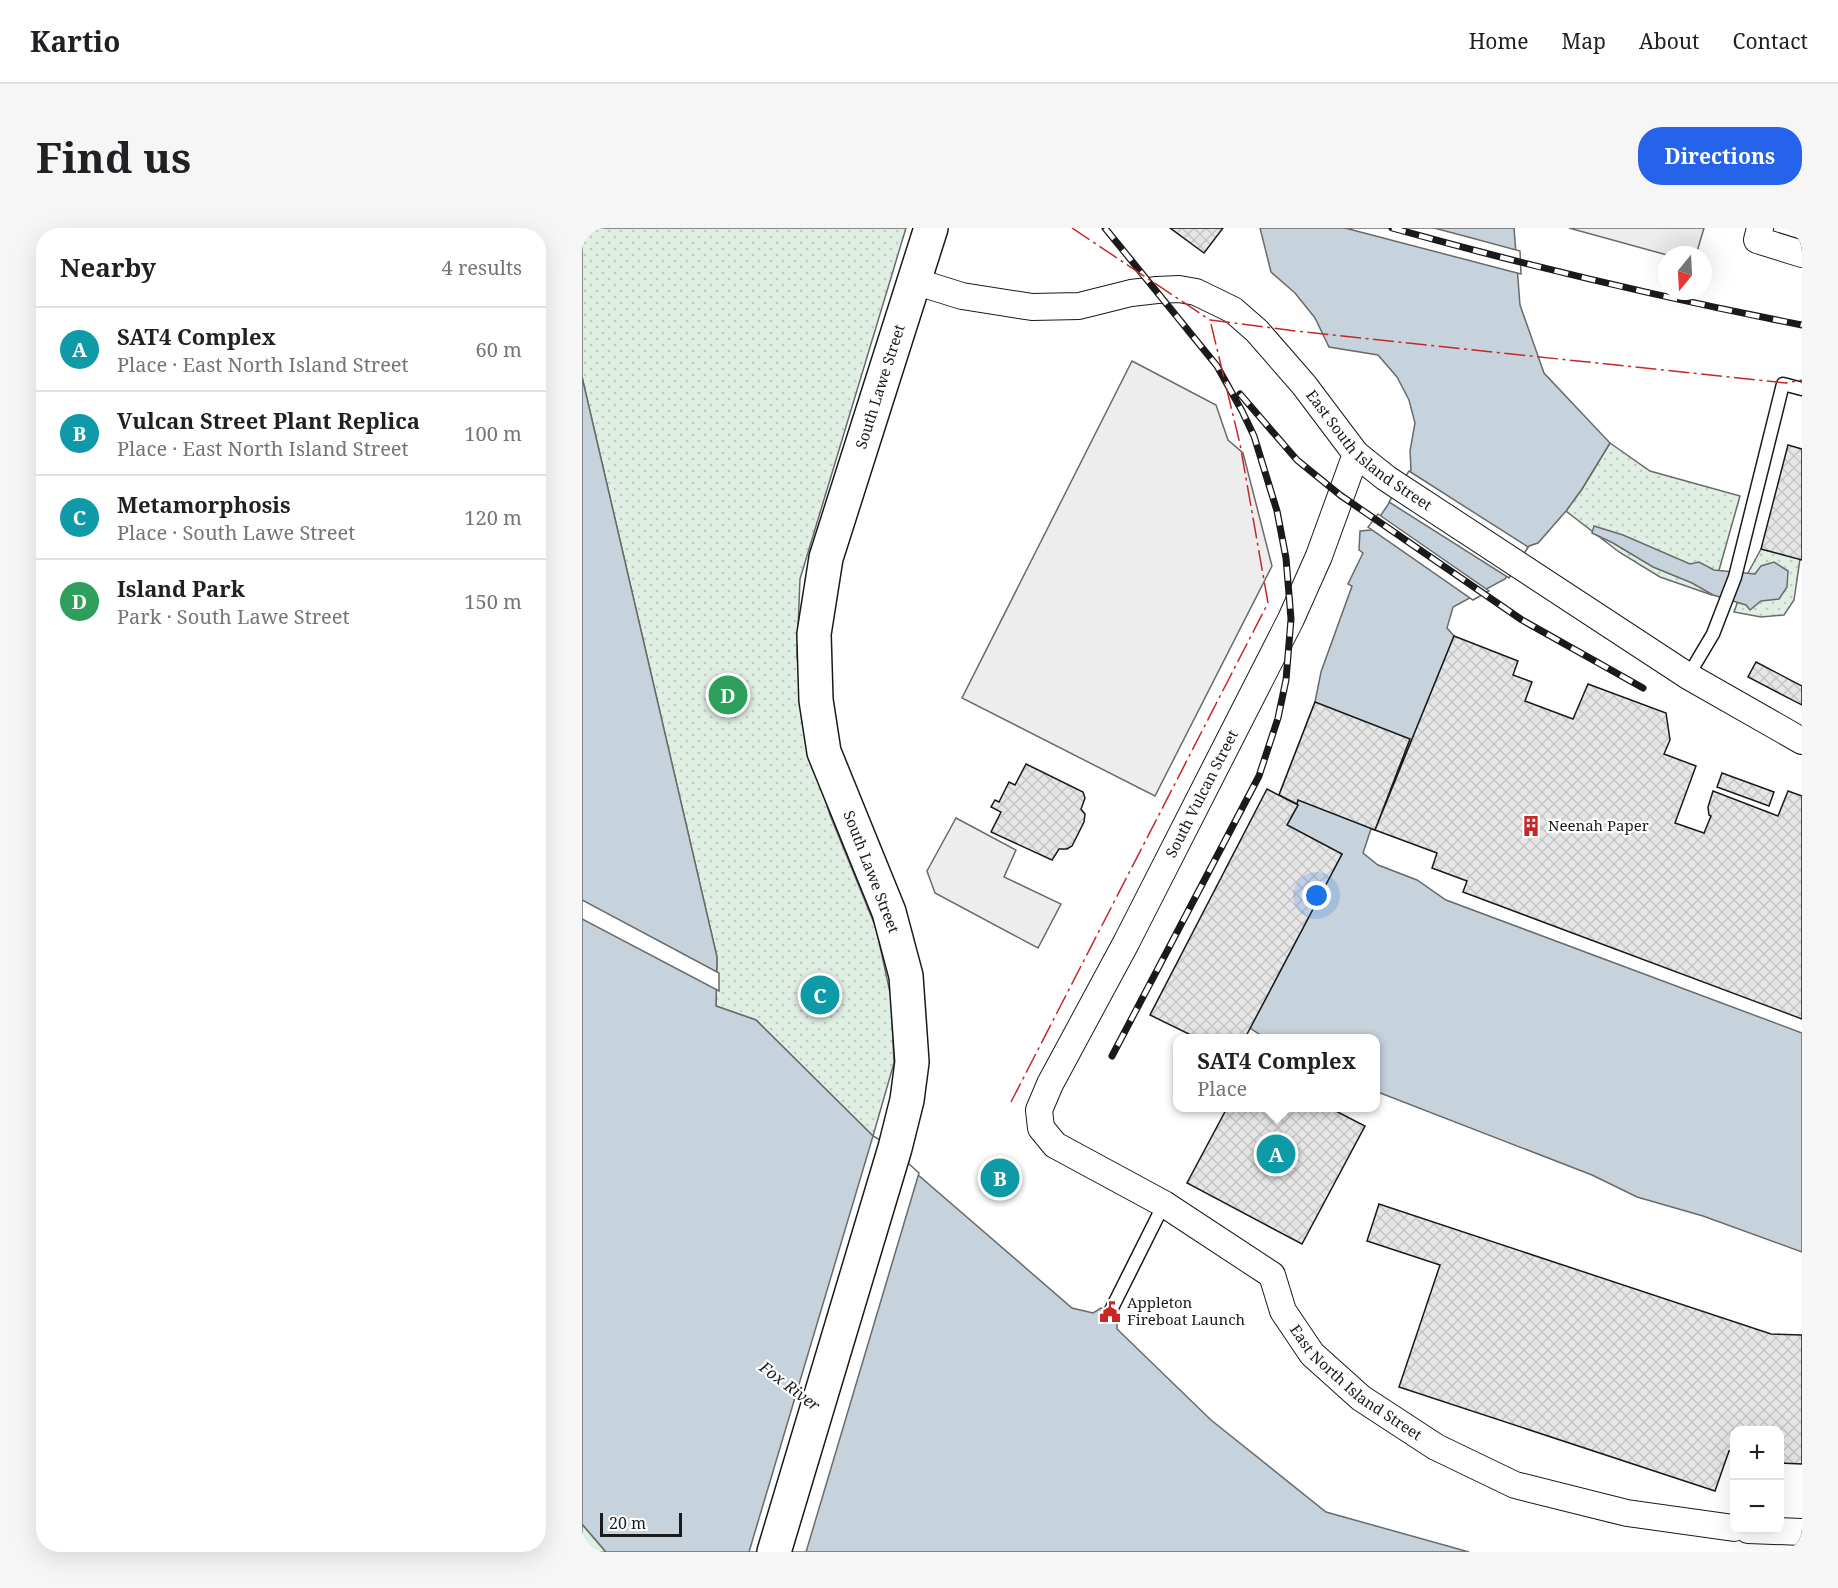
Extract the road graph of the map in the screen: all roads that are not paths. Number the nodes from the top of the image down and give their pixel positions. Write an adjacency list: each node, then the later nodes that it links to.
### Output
1 (931, 228): 4 (main road, South Lawe Street)
2 (1760, 228): 3 (street)
3 (1802, 254)
4 (914, 281): 6 (street, East South Island Street); 15 (main road, South Lawe Street)
5 (1802, 389): 7 (lane)
6 (1356, 454): 7 (street, East South Island Street); 9 (street, South Vulcan Street)
7 (1688, 676): 8 (street, East South Island Street)
8 (1802, 741)
9 (1041, 1128): 10 (street, East North Island Street)
10 (1164, 1204): 11 (lane); 12 (street, East North Island Street)
11 (1110, 1312)
12 (1730, 1527)
13 (1784, 1531): 14 (street)
14 (1802, 1532)
15 (774, 1552)

